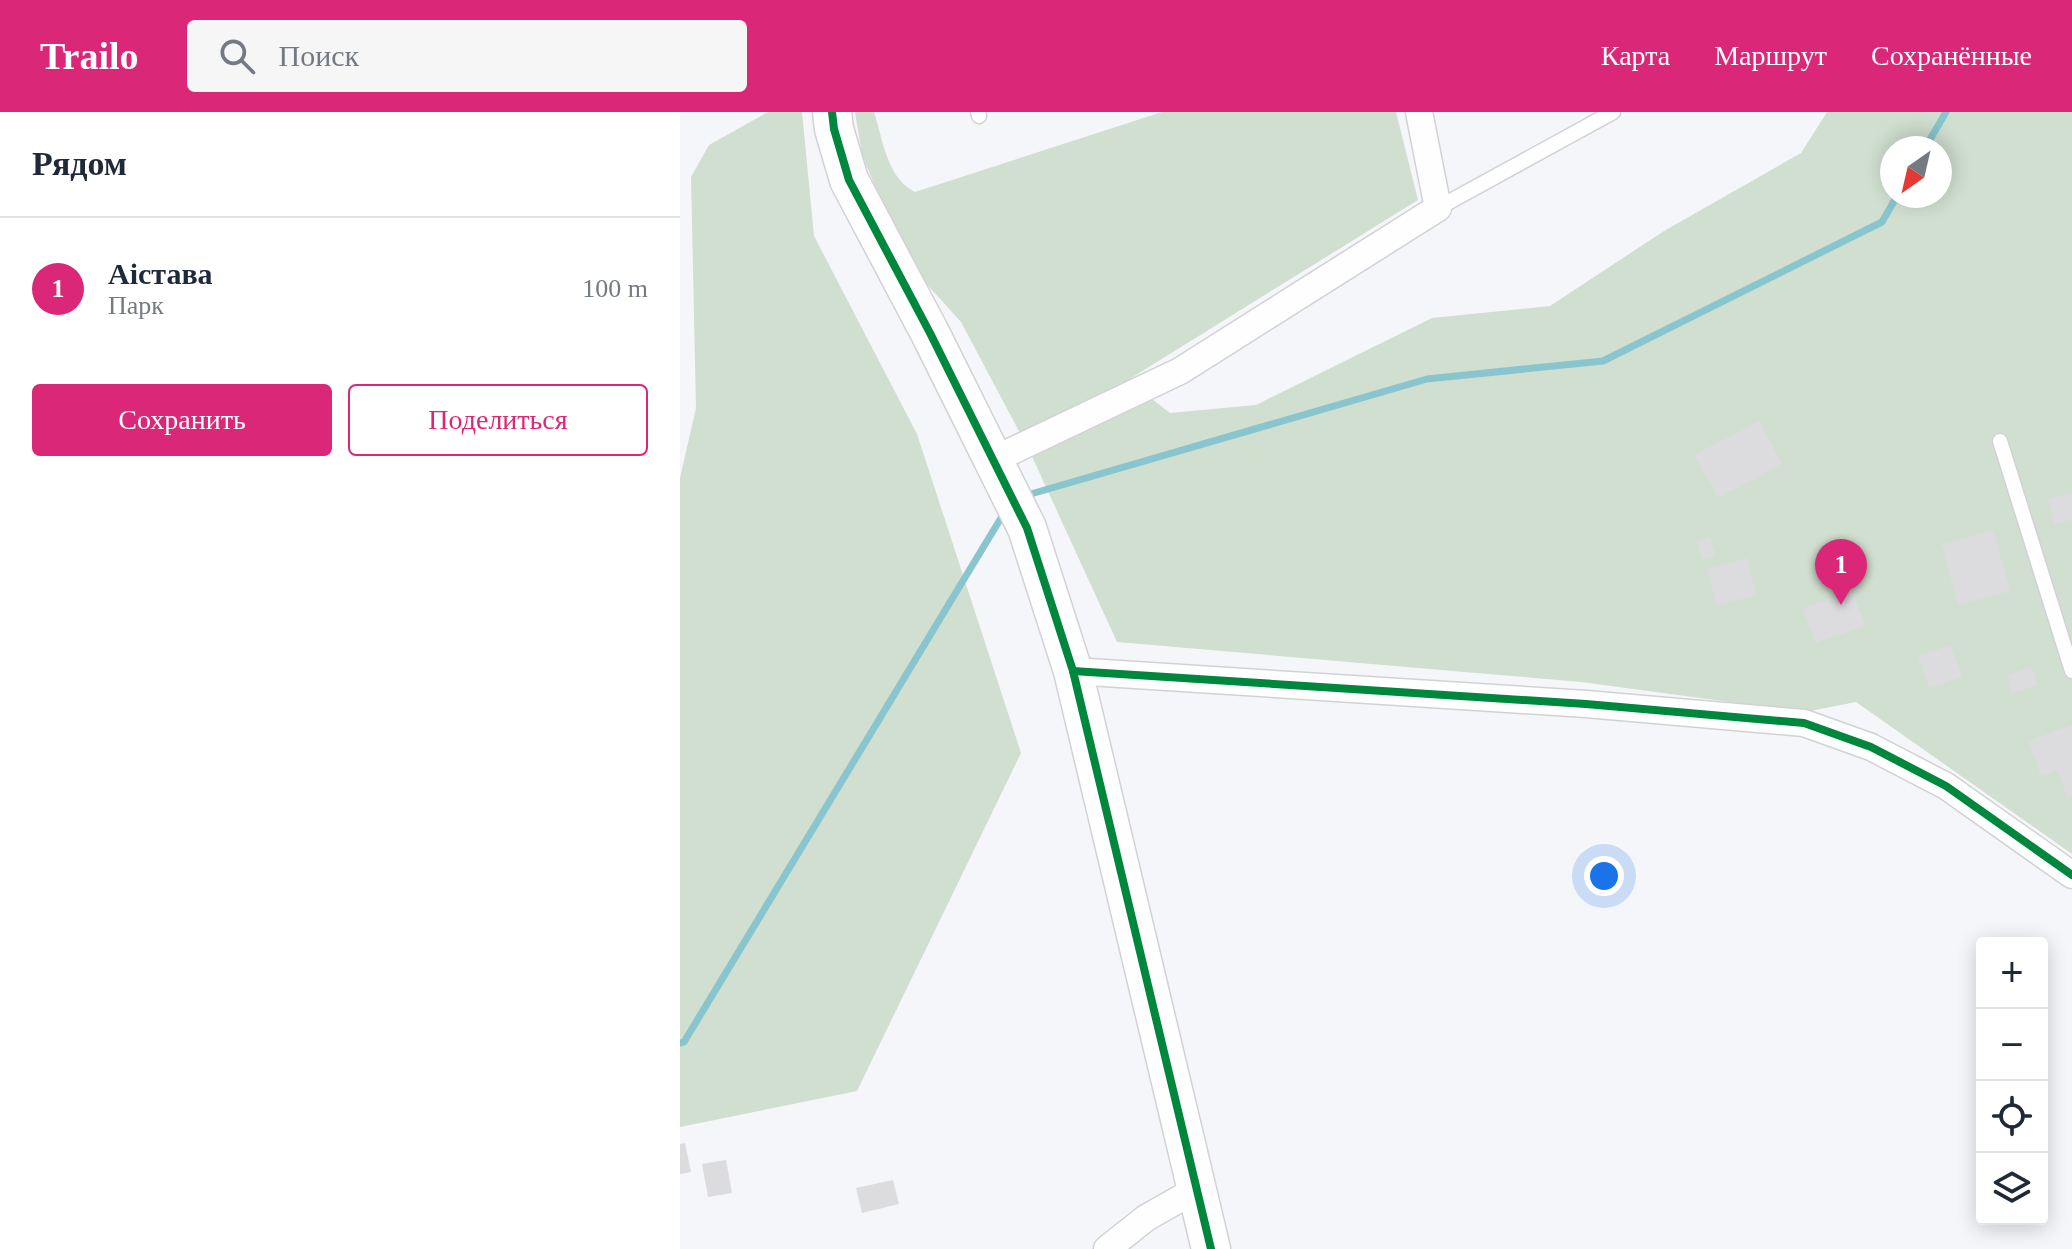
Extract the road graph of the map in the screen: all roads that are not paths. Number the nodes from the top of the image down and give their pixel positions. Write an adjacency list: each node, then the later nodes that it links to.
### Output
1 (832, 112): 6 (street)
2 (1419, 112): 4 (street)
3 (1613, 112): 4 (lane)
4 (1438, 208): 6 (street)
5 (2000, 441): 8 (lane)
6 (993, 460): 7 (street)
7 (1073, 671): 9 (street); 10 (street)
8 (2072, 671)
9 (2072, 875)
10 (1197, 1189): 11 (street); 12 (street)
11 (1107, 1249)
12 (1211, 1249)

